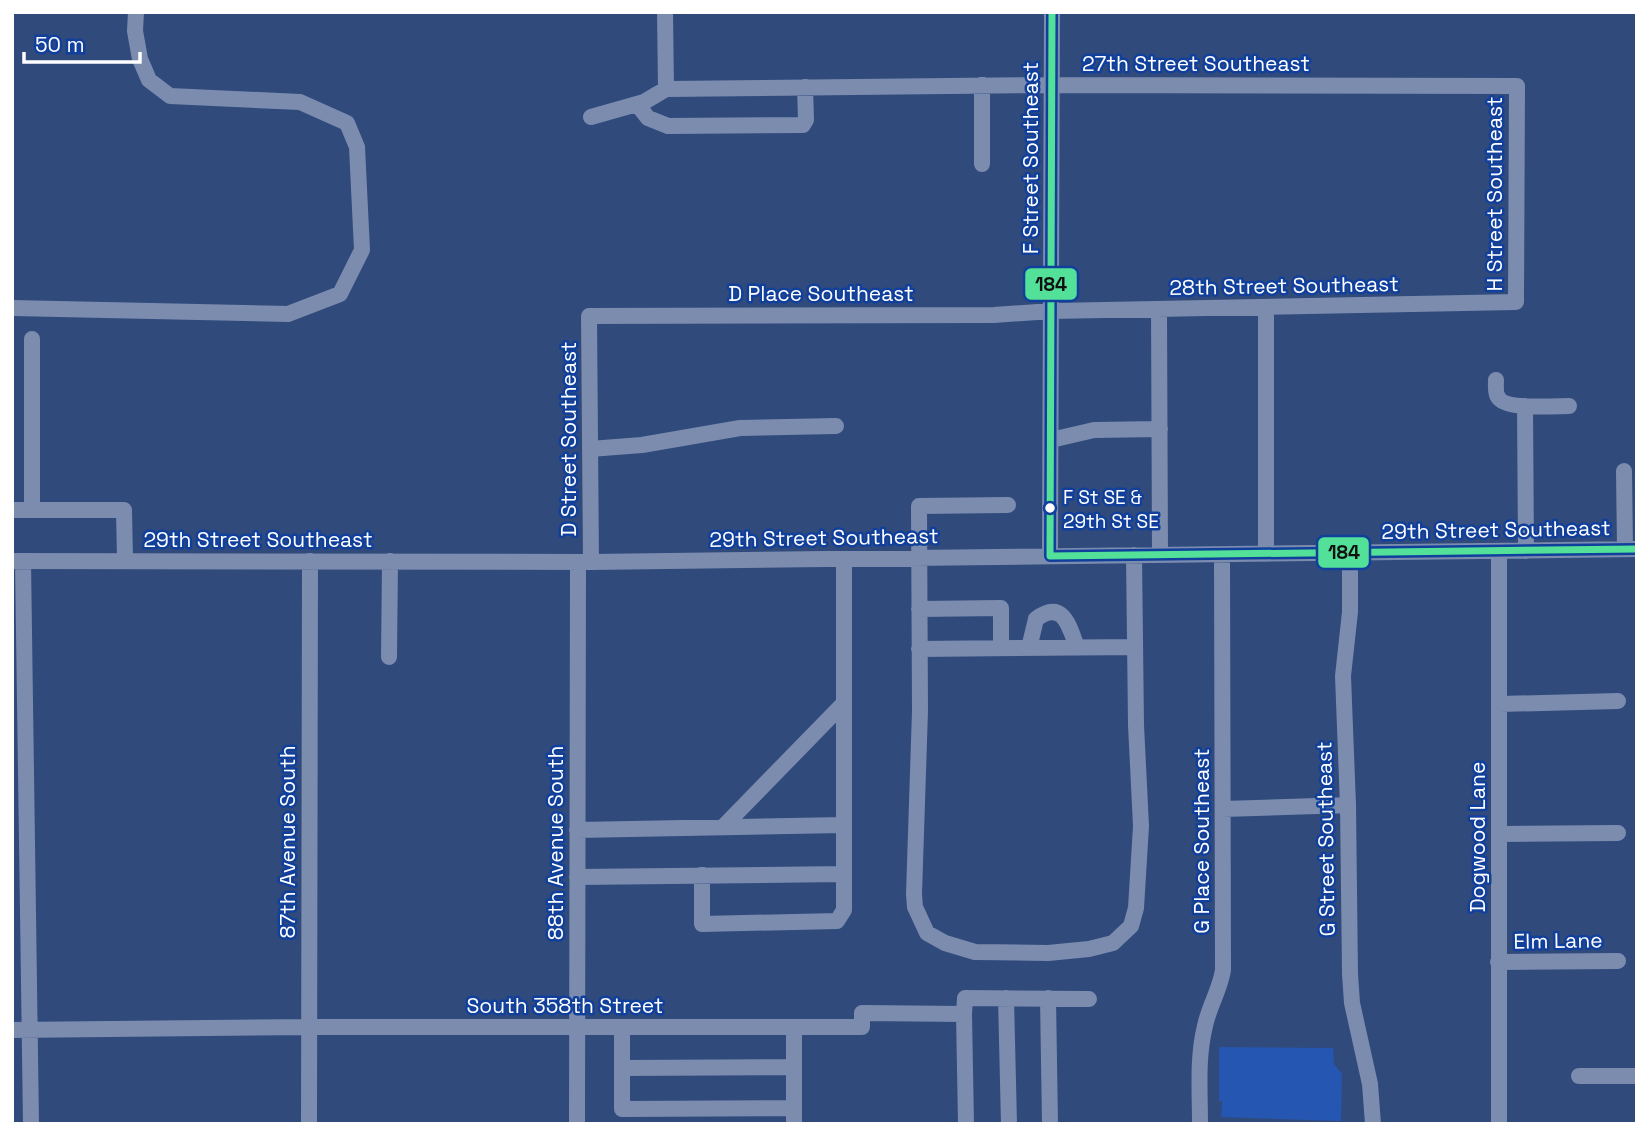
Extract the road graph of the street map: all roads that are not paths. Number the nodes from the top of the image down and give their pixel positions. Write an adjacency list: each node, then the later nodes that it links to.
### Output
1 (136, 12): 14 (street)
2 (666, 12): 8 (street)
3 (1052, 12): 5 (street, F Street Southeast)
4 (982, 85): 5 (street, 27th Street Southeast); 7 (street, 27th Street Southeast); 11 (street)
5 (1052, 85): 6 (street, 27th Street Southeast); 16 (street, F Street Southeast)
6 (1517, 86): 12 (street, H Street Southeast)
7 (805, 87): 8 (street, 27th Street Southeast); 9 (street)
8 (666, 89): 9 (street)
9 (638, 104): 10 (street)
10 (591, 117)
11 (982, 164)
12 (1516, 302): 13 (street, 28th Street Southeast)
13 (1266, 307): 15 (street, 28th Street Southeast); 34 (street)
14 (12, 308)
15 (1159, 309): 16 (street, 28th Street Southeast); 23 (street)
16 (1052, 311): 17 (street, D Place Southeast); 24 (street, F Street Southeast)
17 (589, 316): 25 (street, D Street Southeast)
18 (32, 339): 29 (street)
19 (1496, 380): 20 (street)
20 (1525, 406): 21 (street); 32 (street)
21 (1569, 406)
22 (836, 426): 25 (street)
23 (1160, 429): 24 (street); 36 (street)
24 (1051, 440): 38 (street, F Street Southeast)
25 (590, 449): 45 (street, D Street Southeast)
26 (1624, 471): 30 (street)
27 (1007, 505): 39 (street)
28 (12, 510): 29 (street)
29 (32, 510): 41 (street)
30 (1631, 549): 32 (street, 29th Street Southeast)
31 (1499, 551): 32 (street, 29th Street Southeast); 33 (street, 29th Street Southeast); 55 (street, Dogwood Lane)
32 (1526, 551)
33 (1350, 552): 34 (street, 29th Street Southeast); 56 (street, G Street Southeast)
34 (1266, 554): 37 (street, 29th Street Southeast)
35 (1134, 555): 36 (street, 29th Street Southeast); 38 (street, 29th Street Southeast); 48 (street)
36 (1160, 555): 37 (street, 29th Street Southeast)
37 (1222, 555): 57 (street, G Place Southeast)
38 (1050, 556): 39 (street, 29th Street Southeast)
39 (918, 558): 40 (street, 29th Street Southeast); 46 (street)
40 (844, 559): 45 (street, 29th Street Southeast); 54 (street)
41 (125, 560): 42 (street, 29th Street Southeast); 43 (street, 29th Street Southeast)
42 (18, 561): 77 (street)
43 (310, 561): 44 (street, 29th Street Southeast); 72 (street, 87th Avenue South)
44 (390, 561): 45 (street, 29th Street Southeast); 52 (street)
45 (584, 562): 60 (street, 88th Avenue South)
46 (919, 609): 49 (street); 51 (street)
47 (1077, 647): 48 (street); 50 (street); 50 (street)
48 (1135, 647): 51 (street)
49 (1001, 648): 50 (street); 51 (street)
50 (1030, 648)
51 (919, 649)
52 (389, 657)
53 (1618, 701): 55 (street)
54 (844, 703): 58 (street); 59 (street)
55 (1500, 704): 62 (street, Dogwood Lane)
56 (1348, 805): 57 (street); 91 (street, G Street Southeast)
57 (1223, 809): 90 (street, G Place Southeast)
58 (844, 825): 59 (street); 63 (street)
59 (723, 827): 60 (street)
60 (578, 830): 65 (street, 88th Avenue South)
61 (1618, 833): 62 (street)
62 (1499, 834): 67 (street, Dogwood Lane)
63 (844, 874): 64 (street); 64 (street)
64 (702, 875): 65 (street)
65 (577, 877): 73 (street, 88th Avenue South)
66 (1618, 961): 67 (street, Elm Lane)
67 (1498, 962): 92 (street, Dogwood Lane)
68 (1006, 998): 69 (street); 71 (street); 88 (street)
69 (1048, 998): 70 (street); 89 (street)
70 (1089, 999)
71 (964, 1014): 75 (street, South 358th Street); 87 (street)
72 (308, 1027): 73 (street, South 358th Street); 77 (street, South 358th Street); 85 (street, 87th Avenue South)
73 (577, 1027): 74 (street, South 358th Street); 86 (street, 88th Avenue South)
74 (622, 1027): 75 (street, South 358th Street); 79 (street)
75 (794, 1027): 78 (street)
76 (12, 1030): 77 (street, South 358th Street)
77 (30, 1030): 84 (street)
78 (794, 1066): 79 (street); 83 (street)
79 (622, 1068): 82 (street)
80 (1579, 1076): 81 (street)
81 (1637, 1076)
82 (622, 1116): 83 (street)
83 (794, 1116)
84 (31, 1124)
85 (309, 1124)
86 (578, 1124)
87 (966, 1124)
88 (1009, 1124)
89 (1050, 1124)
90 (1200, 1124)
91 (1373, 1124)
92 (1499, 1124)

